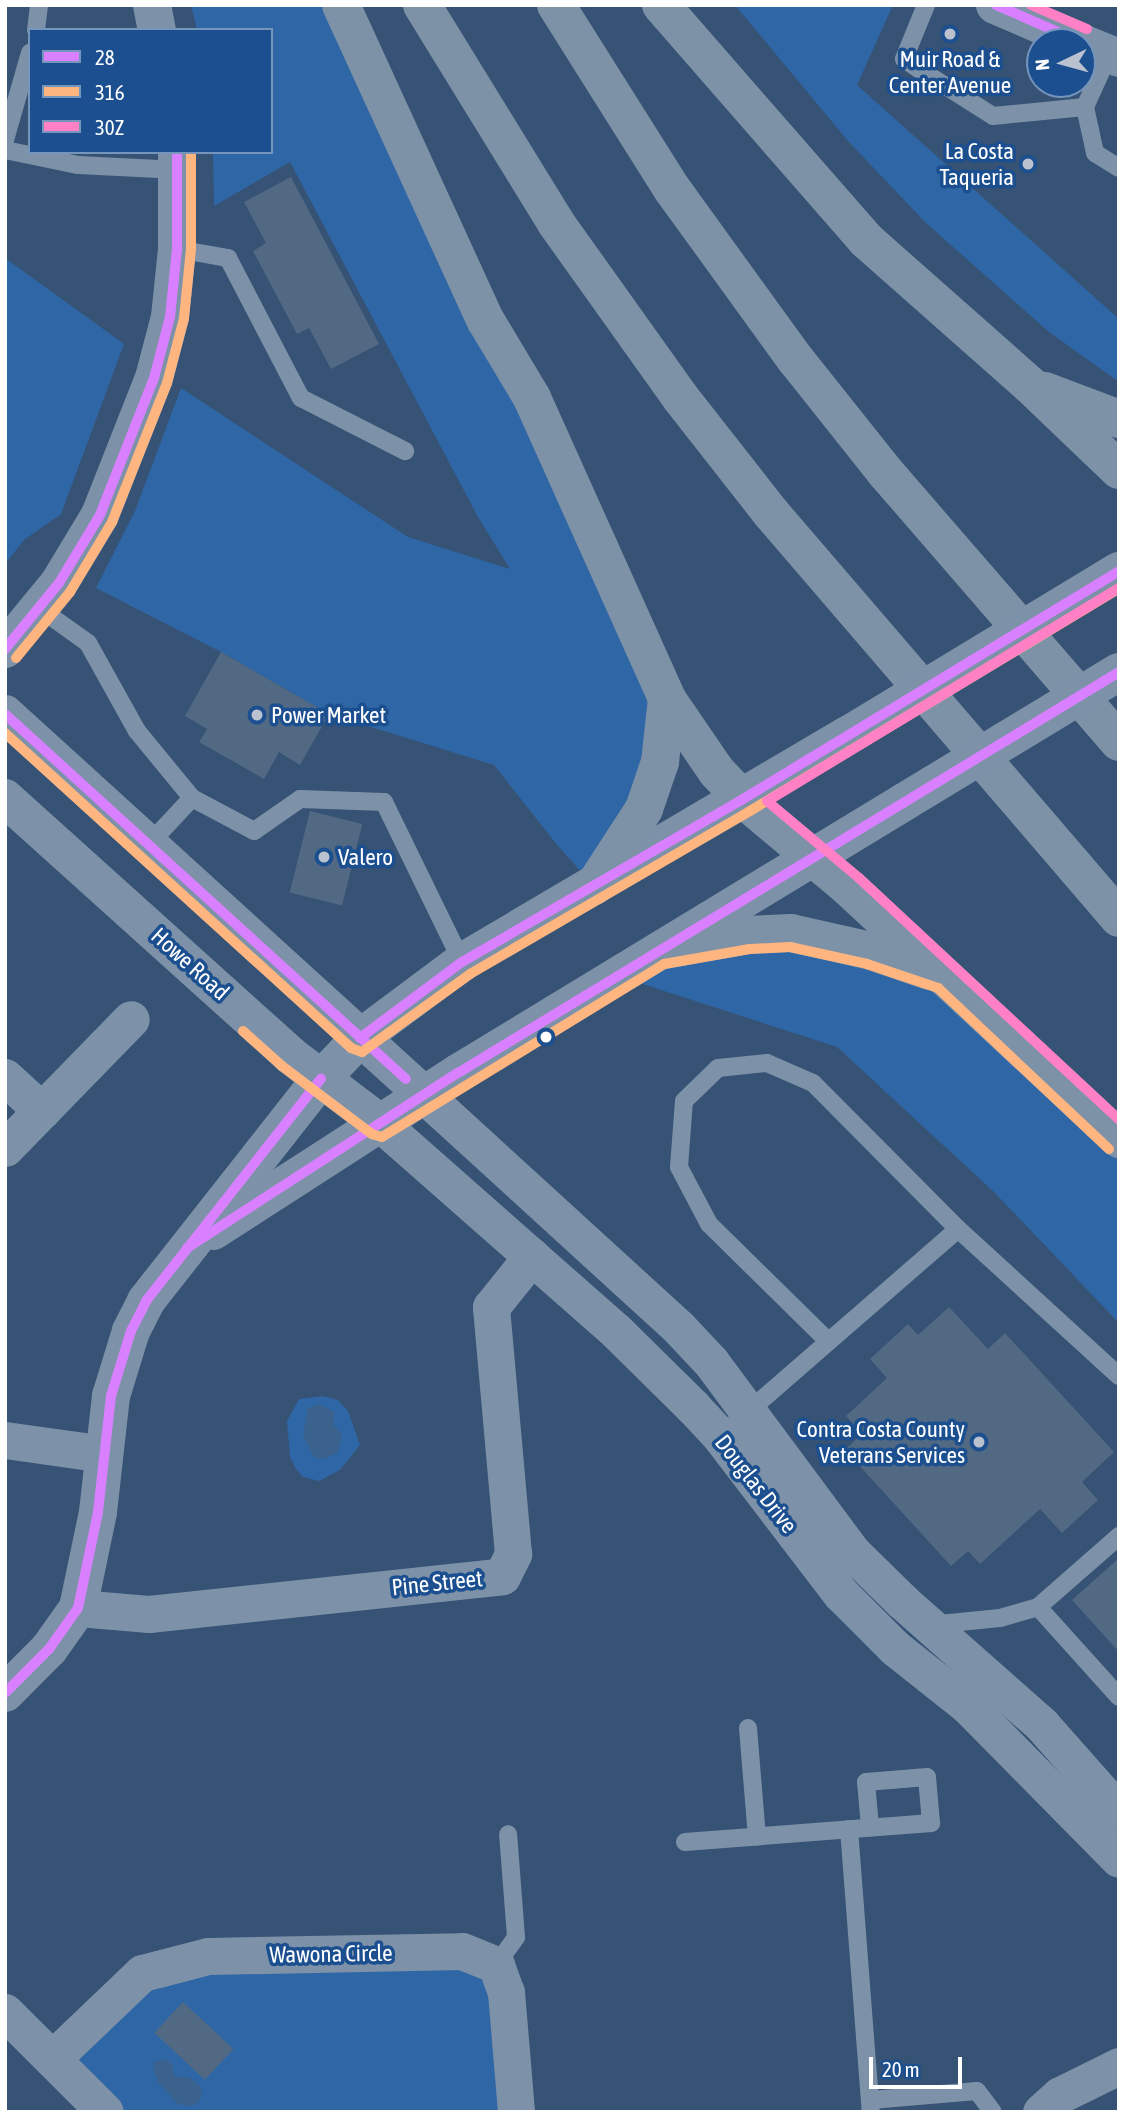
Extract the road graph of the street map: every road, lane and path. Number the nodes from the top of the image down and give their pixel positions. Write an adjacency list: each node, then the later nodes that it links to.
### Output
1 (39, 5): 9 (lane)
2 (152, 5): 10 (street)
3 (341, 5): 27 (highway)
4 (422, 5): 36 (highway)
5 (556, 5): 29 (highway)
6 (662, 5): 19 (highway)
7 (926, 5): 13 (lane)
8 (995, 5): 11 (street)
9 (37, 28)
10 (157, 28)
11 (1098, 49): 13 (lane)
12 (28, 61): 14 (lane)
13 (1085, 107): 17 (lane)
14 (5, 140)
15 (5, 150): 16 (lane)
16 (178, 161): 18 (street)
17 (1119, 168)
18 (177, 248): 21 (lane); 24 (street)
19 (1030, 385): 20 (highway); 22 (highway)
20 (1119, 419)
21 (405, 451)
22 (1119, 470)
23 (1119, 571): 32 (street, bridge)
24 (39, 608): 25 (street); 31 (lane)
25 (5, 649)
26 (1119, 672): 34 (street, bridge)
27 (667, 699): 32 (highway); 35 (highway)
28 (5, 714): 33 (street)
29 (1119, 742)
30 (5, 798): 43 (street, Howe Road)
31 (192, 798): 33 (lane); 38 (lane)
32 (743, 799): 34 (highway); 35 (street)
33 (148, 845): 41 (street)
34 (813, 858): 37 (street); 39 (highway)
35 (594, 886): 38 (street)
36 (1119, 918)
37 (659, 951): 39 (highway); 44 (street)
38 (463, 962): 41 (street)
39 (944, 976): 47 (highway)
40 (131, 1019): 45 (street)
41 (360, 1038): 43 (street); 44 (street)
42 (5, 1077): 45 (street)
43 (321, 1079): 46 (street, Howe Road); 50 (street)
44 (424, 1095): 46 (street); 54 (street, Douglas Drive)
45 (42, 1111): 48 (street)
46 (380, 1123): 50 (street); 51 (street, Douglas Drive)
47 (1119, 1139)
48 (5, 1148)
49 (958, 1228): 52 (lane); 52 (lane); 53 (lane)
50 (187, 1248): 57 (street)
51 (532, 1256): 55 (street, Douglas Drive); 60 (street, Pine Street)
52 (828, 1341): 54 (lane)
53 (1119, 1376)
54 (748, 1411): 55 (lane); 61 (street, Douglas Drive)
55 (720, 1436): 71 (street, Douglas Drive)
56 (5, 1440): 57 (street)
57 (104, 1454): 60 (street)
58 (1119, 1536): 59 (lane)
59 (1038, 1606): 61 (lane); 63 (lane)
60 (78, 1608): 62 (street)
61 (941, 1624): 65 (street, Douglas Drive)
62 (5, 1693)
63 (1119, 1697)
64 (748, 1728): 69 (lane)
65 (1119, 1812)
66 (870, 1827): 67 (lane)
67 (849, 1829): 69 (lane); 76 (lane)
68 (508, 1834): 72 (lane)
69 (757, 1837): 70 (lane)
70 (685, 1842)
71 (1119, 1859)
72 (496, 1965): 74 (street, Wawona Circle); 78 (street)
73 (5, 2012): 74 (street)
74 (52, 2059): 77 (street)
75 (1119, 2066): 80 (street)
76 (871, 2106): 79 (lane)
77 (105, 2112)
78 (516, 2112)
79 (993, 2112)
80 (1041, 2112)

